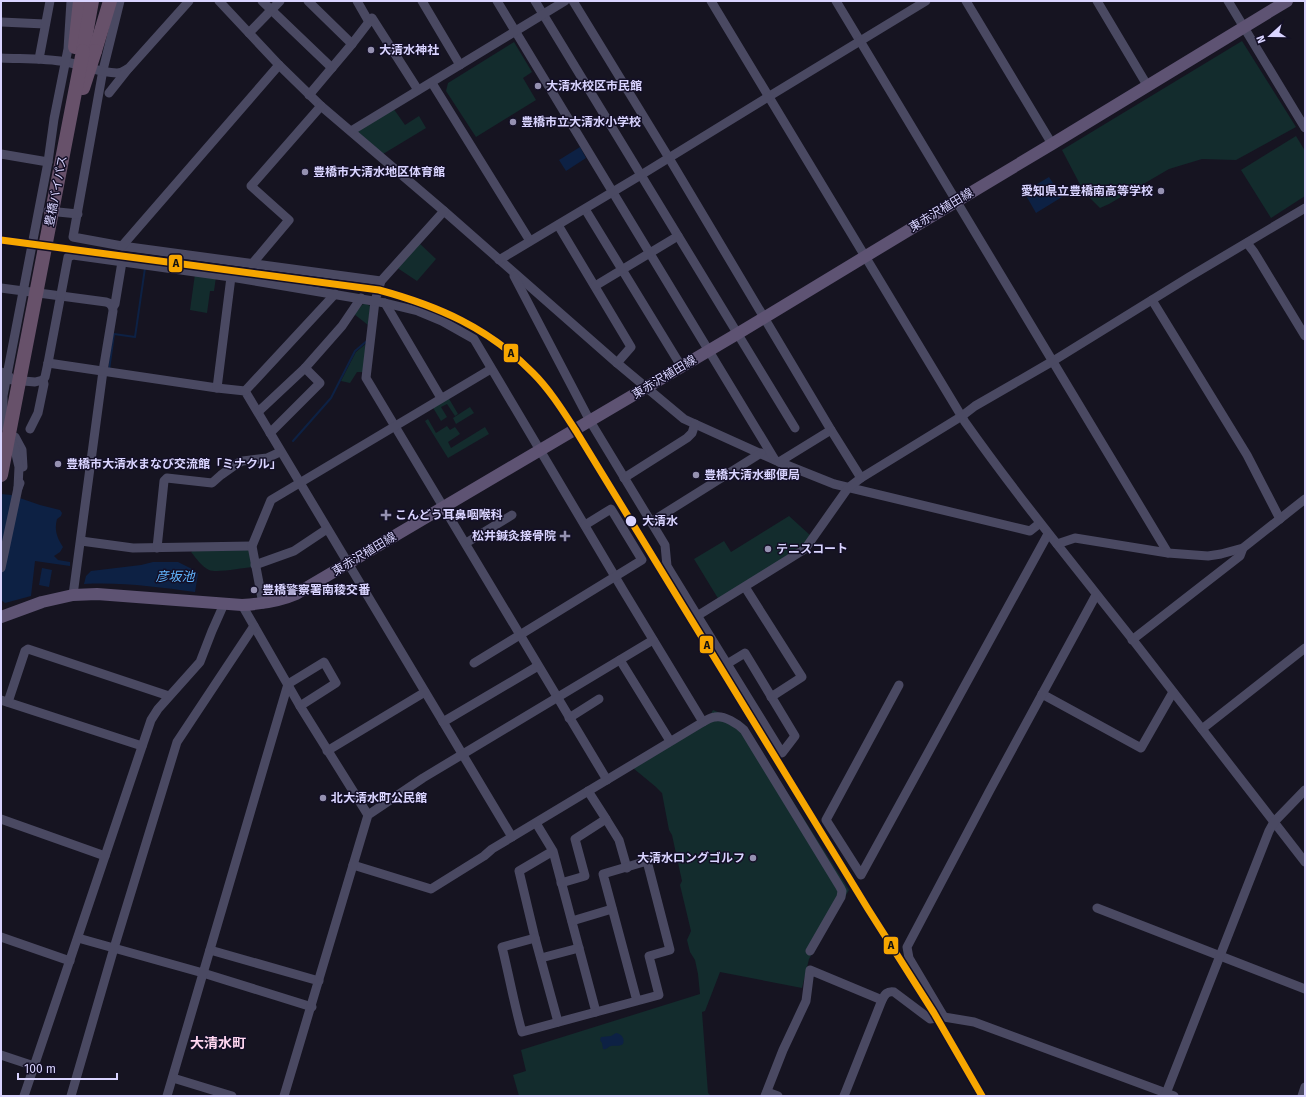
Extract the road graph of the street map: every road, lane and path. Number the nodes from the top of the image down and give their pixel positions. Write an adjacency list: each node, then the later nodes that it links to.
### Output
1 (50, 1): 29 (street)
2 (71, 1): 38 (street)
3 (80, 1): 35 (highway)
4 (92, 1): 35 (highway)
5 (110, 1): 35 (highway)
6 (120, 1): 43 (street)
7 (189, 1): 41 (street)
8 (219, 1): 32 (street)
9 (262, 1): 25 (street)
10 (280, 1): 25 (street)
11 (308, 1): 34 (street)
12 (357, 1): 28 (street)
13 (422, 1): 40 (street)
14 (498, 1): 31 (street)
15 (535, 1): 26 (street)
16 (564, 1): 26 (street)
17 (573, 1): 55 (street)
18 (711, 1): 49 (street)
19 (836, 1): 33 (street)
20 (926, 1): 33 (street)
21 (966, 1): 53 (street)
22 (1096, 1): 45 (street)
23 (1228, 1): 30 (street)
24 (1287, 1): 30 (main road, 東赤沢植田線)
25 (271, 10): 32 (street); 42 (street)
26 (543, 14): 31 (street); 57 (street)
27 (1, 22): 29 (street)
28 (369, 22): 34 (street); 46 (street)
29 (45, 24): 37 (street)
30 (1244, 27): 45 (main road, 東赤沢植田線); 51 (street)
31 (515, 31): 40 (street); 58 (street)
32 (248, 33): 39 (street)
33 (860, 41): 49 (street); 59 (street)
34 (352, 44): 42 (street)
35 (84, 50): 56 (highway, bridge); 56 (highway, 豊橋バイパス, bridge)
36 (1, 58): 37 (street)
37 (39, 59): 38 (street)
38 (65, 61): 43 (street); 56 (street)
39 (279, 65): 48 (street); 69 (street)
40 (460, 65): 44 (street)
41 (129, 68): 43 (street); 47 (street)
42 (332, 68): 48 (street)
43 (103, 70): 64 (street)
44 (432, 82): 46 (street); 67 (street)
45 (1148, 85): 53 (main road, 東赤沢植田線)
46 (418, 90): 52 (street)
47 (109, 93)
48 (309, 95): 50 (street)
49 (768, 96): 55 (street); 71 (street)
50 (321, 106): 52 (street); 74 (street)
51 (1305, 128)
52 (351, 131): 63 (street)
53 (1052, 144): 59 (main road, 東赤沢植田線)
54 (1, 154): 56 (street)
55 (669, 158): 57 (street); 89 (street)
56 (54, 163): 62 (street); 119 (highway, 豊橋バイパス, bridge)
57 (641, 175): 58 (street); 66 (street)
58 (613, 192): 61 (street); 70 (street)
59 (957, 200): 71 (main road, 東赤沢植田線); 93 (street)
60 (1305, 208): 68 (street)
61 (585, 209): 65 (street); 75 (street)
62 (39, 211): 64 (street); 81 (street)
63 (444, 211): 72 (street); 78 (street)
64 (78, 214): 69 (street)
65 (558, 225): 67 (street); 79 (street)
66 (678, 236): 70 (street); 90 (street)
67 (530, 241): 72 (street)
68 (1247, 243): 85 (street); 91 (street)
69 (122, 246): 74 (street)
70 (650, 252): 75 (street); 92 (street)
71 (864, 256): 89 (main road, 東赤沢植田線); 107 (street)
72 (499, 260): 76 (street)
73 (122, 262): 77 (street); 83 (street); 88 (street)
74 (252, 264): 78 (street)
75 (622, 268): 79 (street); 96 (street)
76 (512, 271): 95 (street); 108 (street)
77 (231, 277): 82 (street); 103 (street)
78 (381, 281): 86 (street)
79 (595, 286): 95 (street)
80 (1, 288): 81 (street)
81 (23, 290): 83 (street); 100 (street)
82 (334, 294): 84 (street); 104 (street)
83 (60, 296): 88 (street); 94 (street)
84 (361, 298): 86 (street); 97 (street)
85 (1152, 300): 93 (street); 127 (street)
86 (375, 301): 87 (street); 110 (street)
87 (385, 303): 98 (street); 105 (street)
88 (113, 307): 99 (street)
89 (764, 317): 90 (main road, 東赤沢植田線); 113 (street)
90 (737, 334): 92 (main road, 東赤沢植田線); 111 (street)
91 (1305, 336)
92 (708, 350): 96 (main road, 東赤沢植田線); 118 (street)
93 (1053, 361): 107 (street); 139 (street)
94 (48, 363): 99 (street); 101 (street)
95 (617, 363): 102 (street)
96 (681, 366): 102 (main road, 東赤沢植田線)
97 (305, 368): 106 (street); 114 (street)
98 (491, 368): 105 (street); 115 (street)
99 (103, 371): 103 (street); 133 (street)
100 (4, 373): 101 (street); 142 (street)
101 (43, 380): 112 (street)
102 (646, 387): 108 (main road, 東赤沢植田線); 109 (street)
103 (217, 388): 104 (street)
104 (245, 391): 106 (street)
105 (441, 398): 110 (street)
106 (258, 412): 114 (street)
107 (962, 416): 121 (street); 129 (street)
108 (590, 421): 115 (main road, 東赤沢植田線); 120 (street)
109 (695, 424): 117 (street); 120 (street)
110 (395, 426): 122 (street); 125 (street)
111 (795, 428)
112 (30, 429)
113 (831, 430): 118 (street); 121 (street)
114 (270, 433): 116 (street)
115 (540, 450): 125 (main road, 東赤沢植田線); 130 (street)
116 (280, 452): 122 (street); 137 (street)
117 (761, 453): 118 (street); 128 (street)
118 (777, 461): 123 (street)
119 (1, 475)
120 (624, 478): 128 (street)
121 (861, 478): 123 (street)
122 (299, 483): 131 (street); 136 (street)
123 (848, 488): 129 (street); 144 (street)
124 (1305, 498): 127 (street)
125 (444, 506): 134 (street); 140 (main road, 東赤沢植田線)
126 (512, 515): 134 (street)
127 (1280, 519): 138 (street)
128 (650, 522): 150 (street)
129 (1040, 523): 132 (street)
130 (585, 525): 143 (street); 143 (street)
131 (327, 529): 140 (street); 141 (street)
132 (1048, 534): 135 (street); 162 (street)
133 (81, 541): 137 (street); 145 (street)
134 (466, 543): 153 (street)
135 (1057, 544): 139 (street); 146 (street)
136 (252, 546): 137 (street); 141 (street)
137 (157, 548)
138 (1243, 548): 139 (street); 155 (street)
139 (1168, 553)
140 (348, 564): 148 (main road, 東赤沢植田線); 163 (street)
141 (255, 566): 148 (street)
142 (1, 568)
143 (615, 577): 153 (street); 154 (street)
144 (745, 587): 150 (street); 167 (street)
145 (73, 594): 147 (main road, 東赤沢植田線); 151 (main road, 東赤沢植田線)
146 (1096, 595): 155 (street); 165 (street)
147 (224, 604): 149 (main road, 東赤沢植田線); 166 (street)
148 (263, 604): 149 (main road, 東赤沢植田線)
149 (242, 606): 152 (street)
150 (697, 616): 159 (street)
151 (1, 617)
152 (254, 626): 161 (street); 201 (street)
153 (520, 635): 158 (street); 160 (street)
154 (653, 640): 157 (street); 174 (street)
155 (1132, 640): 164 (street)
156 (1305, 648): 175 (street)
157 (620, 660): 168 (street); 176 (street)
158 (474, 664)
159 (727, 664): 167 (street); 167 (street)
160 (538, 666): 168 (street); 173 (street)
161 (288, 684): 171 (street); 171 (street); 203 (street)
162 (899, 685)
163 (425, 692): 173 (street); 178 (street)
164 (1173, 692): 165 (street); 175 (street)
165 (1042, 694): 215 (street)
166 (169, 696): 170 (street); 177 (street)
167 (772, 697)
168 (557, 698): 172 (street); 179 (street)
169 (599, 699): 172 (street)
170 (4, 701): 177 (street)
171 (300, 706): 178 (street)
172 (569, 718): 180 (street)
173 (443, 722): 179 (street)
174 (703, 722): 176 (street); 204 (street)
175 (1202, 729): 186 (street)
176 (670, 742): 180 (street)
177 (142, 746): 190 (street)
178 (328, 751): 183 (street)
179 (462, 755): 183 (street); 188 (street)
180 (607, 780): 182 (street)
181 (1305, 790): 186 (street)
182 (588, 791): 185 (street); 187 (street)
183 (368, 815): 192 (street)
184 (1, 818): 190 (street)
185 (606, 819): 193 (street); 194 (street)
186 (1274, 822): 191 (street); 205 (street)
187 (536, 823): 188 (street); 189 (street)
188 (512, 838): 192 (street)
189 (553, 851): 194 (street); 200 (street)
190 (105, 856): 199 (street)
191 (1305, 862)
192 (354, 865): 209 (street)
193 (627, 868): 196 (street); 212 (street)
194 (561, 883): 197 (street)
195 (1097, 908): 205 (street)
196 (612, 909): 197 (street); 212 (street)
197 (572, 921): 202 (street)
198 (1, 937): 207 (street)
199 (78, 938): 201 (street); 207 (street)
200 (535, 938): 206 (street); 216 (street)
201 (114, 948): 208 (street); 225 (street)
202 (579, 948): 206 (street); 214 (street)
203 (210, 950): 208 (street); 209 (street)
204 (810, 951)
205 (1219, 957): 210 (street); 223 (street)
206 (541, 958): 216 (street)
207 (70, 962): 218 (street)
208 (203, 973): 213 (street); 219 (street)
209 (319, 981): 213 (street)
210 (1305, 989)
211 (882, 1000): 215 (street); 222 (street); 230 (street)
212 (637, 1001): 214 (street)
213 (312, 1007): 228 (street)
214 (596, 1012): 216 (street)
215 (944, 1016): 223 (street)
216 (558, 1022)
217 (1, 1055): 218 (street)
218 (34, 1066): 224 (street)
219 (173, 1078): 221 (street); 226 (street)
220 (1305, 1087): 231 (street)
221 (206, 1092): 227 (street)
222 (766, 1094): 229 (street)
223 (1168, 1095)
224 (24, 1096)
225 (71, 1096)
226 (167, 1096)
227 (232, 1096)
228 (284, 1096)
229 (778, 1096)
230 (844, 1096)
231 (1302, 1096)

